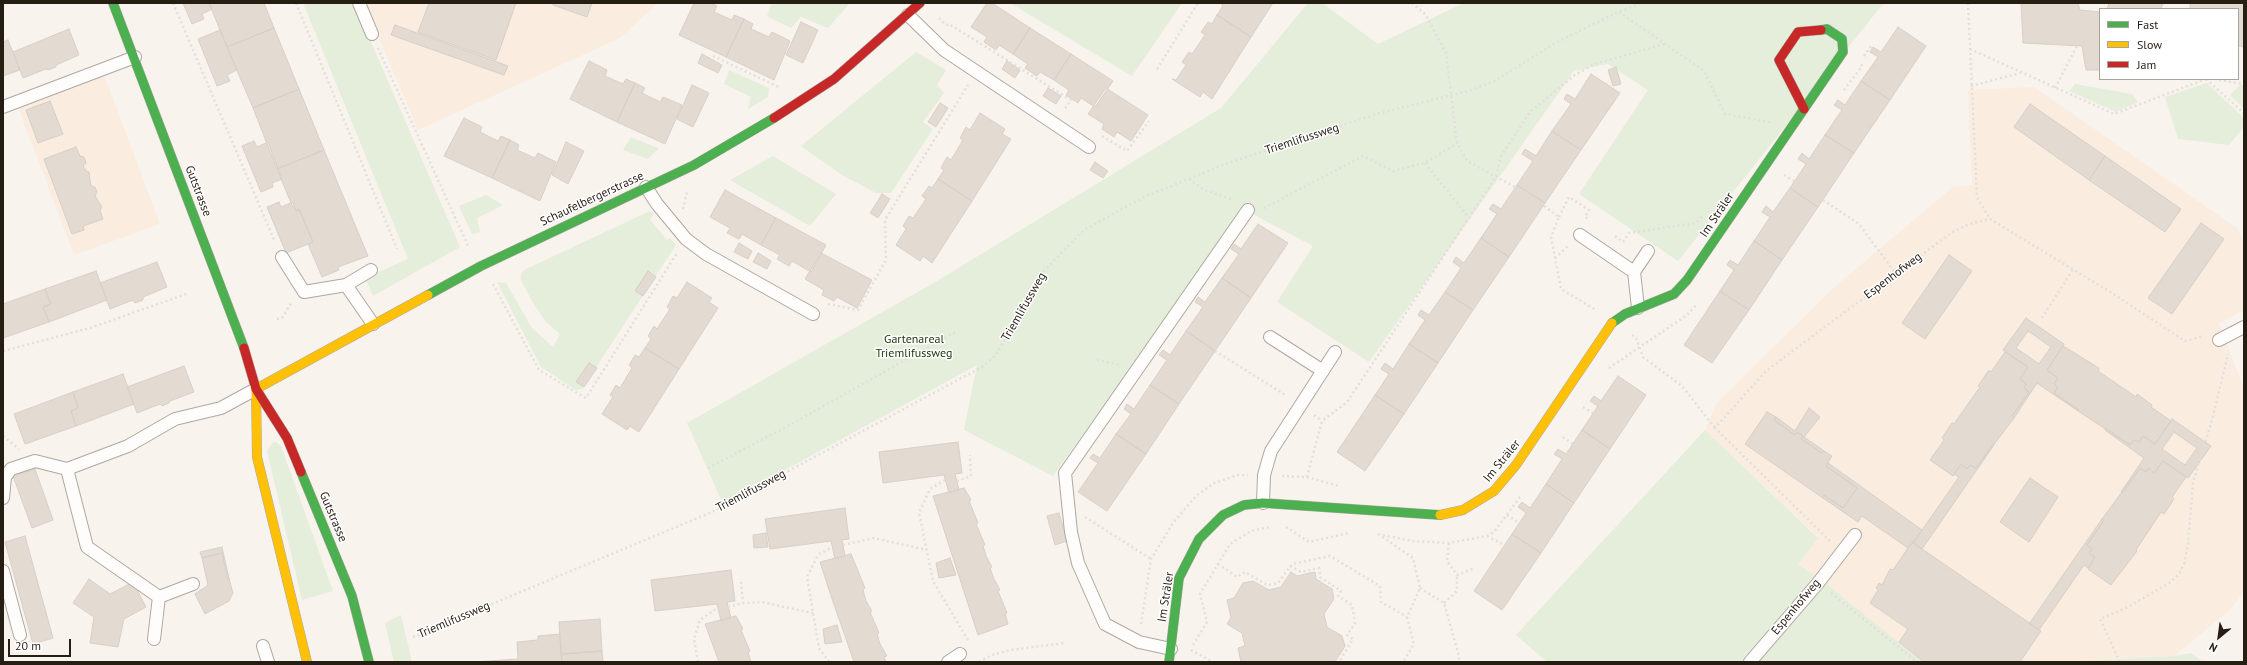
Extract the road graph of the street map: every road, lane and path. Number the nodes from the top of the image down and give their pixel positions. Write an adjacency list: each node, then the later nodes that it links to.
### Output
1 (112, 3): 20 (street, Gutstrasse)
2 (173, 3): 68 (path)
3 (296, 3): 65 (path)
4 (359, 3): 15 (lane)
5 (920, 3): 11 (street, Schaufelbergerstrasse)
6 (1198, 3): 21 (path)
7 (1412, 3): 32 (path)
8 (1642, 3): 10 (path, Triemlifussweg)
9 (1968, 3): 18 (path)
10 (1618, 12): 16 (path); 32 (path, Triemlifussweg)
11 (908, 15): 22 (lane); 33 (street, Schaufelbergerstrasse)
12 (939, 18): 13 (path)
13 (946, 25): 14 (path); 37 (path)
14 (947, 30)
15 (372, 34): 66 (path)
16 (1664, 44): 41 (path); 47 (path)
17 (2077, 46): 30 (path)
18 (1970, 49): 23 (path); 29 (path)
19 (713, 56): 33 (path)
20 (135, 57): 34 (lane); 93 (street, Gutstrasse)
21 (1157, 69)
22 (977, 71): 44 (lane); 77 (path)
23 (2021, 72): 29 (path); 30 (path)
24 (2203, 80): 30 (path)
25 (2207, 80): 31 (path)
26 (2219, 80): 31 (path)
27 (2224, 80): 28 (path)
28 (2244, 84)
29 (1971, 86): 59 (path)
30 (2055, 88)
31 (2218, 88): 38 (path)
32 (1452, 95): 43 (path); 48 (path, Triemlifussweg)
33 (806, 98): 50 (street, Schaufelbergerstrasse)
34 (3, 107)
35 (1057, 107): 37 (path)
36 (1804, 109): 36 (street, Im Sträler); 78 (street, Im Sträler)
37 (1064, 111): 39 (path)
38 (2244, 113)
39 (1070, 115)
40 (1149, 121): 42 (path)
41 (1774, 123)
42 (1102, 135)
43 (1457, 143): 45 (path); 47 (path)
44 (1090, 147)
45 (1425, 163): 55 (path); 58 (path)
46 (1784, 175): 49 (path)
47 (1496, 177): 51 (path); 58 (path)
48 (1188, 179): 55 (path); 140 (path, Triemlifussweg)
49 (1794, 181)
50 (646, 187): 64 (lane); 83 (street, Schaufelbergerstrasse)
51 (1515, 188)
52 (688, 190): 56 (path)
53 (1822, 200): 72 (path)
54 (1544, 206): 57 (path)
55 (1248, 210): 110 (lane)
56 (684, 214)
57 (1559, 217): 60 (path); 79 (path)
58 (1469, 218): 97 (path)
59 (1990, 219): 69 (path); 72 (path, Espenhofweg)
60 (1591, 221)
61 (1696, 223): 62 (path)
62 (1610, 233)
63 (1580, 235): 71 (lane)
64 (686, 239): 73 (path); 80 (lane)
65 (397, 249)
66 (470, 250)
67 (1648, 252): 71 (lane)
68 (282, 257): 75 (lane)
69 (2073, 269): 81 (path); 88 (path)
70 (371, 270): 74 (lane)
71 (1634, 272): 78 (lane)
72 (1896, 274): 98 (path, Espenhofweg)
73 (492, 281)
74 (346, 285): 75 (lane); 83 (lane)
75 (301, 287): 82 (path)
76 (189, 293): 89 (path)
77 (824, 302)
78 (1638, 308): 109 (street, Im Sträler)
79 (1598, 311)
80 (813, 314)
81 (2042, 318)
82 (277, 319)
83 (373, 324): 93 (street, Schaufelbergerstrasse)
84 (2243, 330): 88 (lane)
85 (957, 331): 102 (path)
86 (1630, 334): 98 (path)
87 (1270, 337): 92 (lane)
88 (2224, 337): 163 (path)
89 (3, 351)
90 (1215, 351): 94 (path)
91 (1335, 352): 92 (lane)
92 (1323, 371): 94 (lane)
93 (256, 389): 103 (lane); 150 (street, Gutstrasse); 151 (street, Gutstrasse)
94 (1301, 405): 97 (path); 109 (lane)
95 (1583, 408): 96 (path)
96 (1593, 414)
97 (1322, 420): 105 (path)
98 (1715, 428): 121 (path)
99 (1563, 437): 100 (path)
100 (1573, 444)
101 (970, 455): 107 (path)
102 (708, 468)
103 (67, 469): 108 (lane); 132 (lane)
104 (1254, 475): 122 (path)
105 (1307, 477)
106 (945, 480): 120 (path)
107 (957, 481)
108 (3, 498)
109 (1263, 503): 146 (street, Im Sträler)
110 (1068, 506): 122 (path); 142 (lane)
111 (1507, 515): 112 (path)
112 (1519, 523)
113 (1377, 533): 131 (path)
114 (1855, 535): 121 (lane, Espenhofweg)
115 (1487, 536): 118 (path)
116 (1449, 543): 127 (path)
117 (843, 545): 120 (path)
118 (1504, 545)
119 (832, 547): 137 (path)
120 (927, 550): 143 (path)
121 (1841, 552): 129 (lane, Espenhofweg)
122 (1151, 559): 142 (path)
123 (1218, 564): 124 (path)
124 (1290, 566): 138 (path); 158 (path)
125 (1475, 568): 127 (path)
126 (3, 571): 139 (lane)
127 (1457, 576): 134 (path)
128 (741, 582): 133 (path)
129 (1818, 583): 161 (lane, Espenhofweg); 162 (path)
130 (193, 584): 132 (lane)
131 (1420, 588): 134 (path); 138 (path)
132 (159, 597): 141 (lane)
133 (743, 603): 135 (path); 137 (path)
134 (1444, 603): 160 (path)
135 (728, 607)
136 (717, 608): 152 (path)
137 (813, 613): 153 (path)
138 (1407, 617): 159 (path)
139 (20, 635)
140 (413, 637)
141 (154, 639)
142 (1139, 642): 146 (lane)
143 (969, 643)
144 (1064, 643): 155 (path)
145 (263, 646): 149 (lane)
146 (1171, 649): 156 (street, Im Sträler)
147 (1189, 649): 157 (path)
148 (960, 654): 154 (lane)
149 (268, 662)
150 (307, 662)
151 (369, 662)
152 (698, 662)
153 (829, 662)
154 (948, 662)
155 (979, 662)
156 (1169, 662)
157 (1213, 662)
158 (1339, 662)
159 (1404, 662)
160 (1459, 662)
161 (1750, 662)
162 (1917, 662)
163 (2120, 662)

